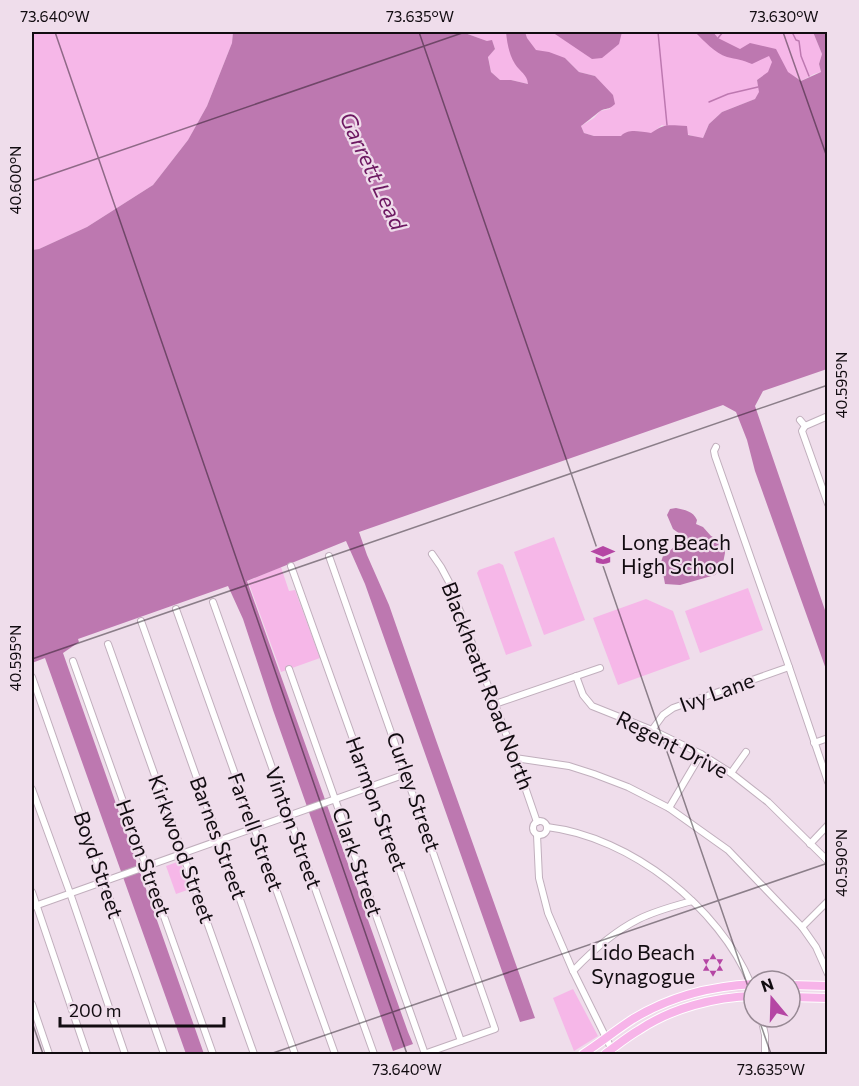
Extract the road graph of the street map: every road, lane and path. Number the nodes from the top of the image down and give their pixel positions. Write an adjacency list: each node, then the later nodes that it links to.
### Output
1 (828, 416): 3 (street)
2 (716, 447): 12 (street)
3 (828, 504)
4 (432, 554): 17 (street, Blackheath Road North)
5 (329, 556): 25 (street, Curley Street)
6 (291, 566): 27 (street, Harmon Street)
7 (213, 602): 31 (street, Vinton Street)
8 (176, 609): 35 (street, Farrell Street)
9 (141, 621): 37 (street, Barnes Street)
10 (108, 644): 39 (street, Kirkwood Street)
11 (73, 661): 41 (street, Heron Street)
12 (789, 667): 18 (street, Ivy Lane); 20 (street)
13 (600, 668): 15 (street)
14 (289, 669): 29 (street, Clark Street)
15 (576, 676): 17 (street); 18 (street, Regent Drive)
16 (32, 677): 42 (street, Boyd Street)
17 (495, 704): 23 (street, Blackheath Road North)
18 (652, 730): 22 (street, Regent Drive)
19 (828, 738): 20 (street)
20 (814, 743): 26 (street)
21 (746, 752): 24 (street)
22 (701, 754): 24 (street, Regent Drive); 30 (street)
23 (515, 758): 30 (street); 32 (street, Blackheath Road North)
24 (731, 773): 38 (street, Regent Drive)
25 (406, 774): 27 (street); 61 (street, Curley Street)
26 (828, 782)
27 (370, 787): 29 (street); 61 (street, Harmon Street)
28 (32, 789): 44 (street)
29 (332, 800): 31 (street); 72 (street, Clark Street)
30 (669, 808): 48 (street)
31 (289, 816): 35 (street); 71 (street, Vinton Street)
32 (537, 822): 34 (street); 36 (street)
33 (828, 825): 38 (street)
34 (547, 827): 36 (street); 45 (street)
35 (254, 828): 37 (street); 70 (street, Farrell Street)
36 (537, 835): 50 (street)
37 (218, 841): 39 (street); 69 (street, Barnes Street)
38 (810, 844): 40 (street, Regent Drive)
39 (183, 853): 41 (street); 68 (street, Kirkwood Street)
40 (828, 861)
41 (144, 867): 42 (street); 67 (street, Heron Street)
42 (104, 881): 44 (street); 66 (street, Boyd Street)
43 (32, 892): 47 (street)
44 (70, 893): 47 (street); 65 (street)
45 (692, 901): 49 (street); 50 (street)
46 (828, 901): 48 (street)
47 (34, 906): 64 (street)
48 (802, 927): 51 (street)
49 (745, 969)
50 (573, 972): 60 (street)
51 (828, 974)
52 (742, 985): 60 (highway)
53 (802, 985): 54 (highway)
54 (828, 986)
55 (742, 997): 62 (highway)
56 (802, 997): 57 (highway)
57 (828, 998)
58 (32, 1004): 63 (street)
59 (764, 1029): 74 (street)
60 (606, 1037): 62 (street); 73 (highway)
61 (461, 1041): 72 (street)
62 (610, 1053)
63 (49, 1054)
64 (87, 1054)
65 (125, 1054)
66 (164, 1054)
67 (213, 1054)
68 (254, 1054)
69 (295, 1054)
70 (334, 1054)
71 (374, 1054)
72 (424, 1054)
73 (583, 1054)
74 (765, 1054)

